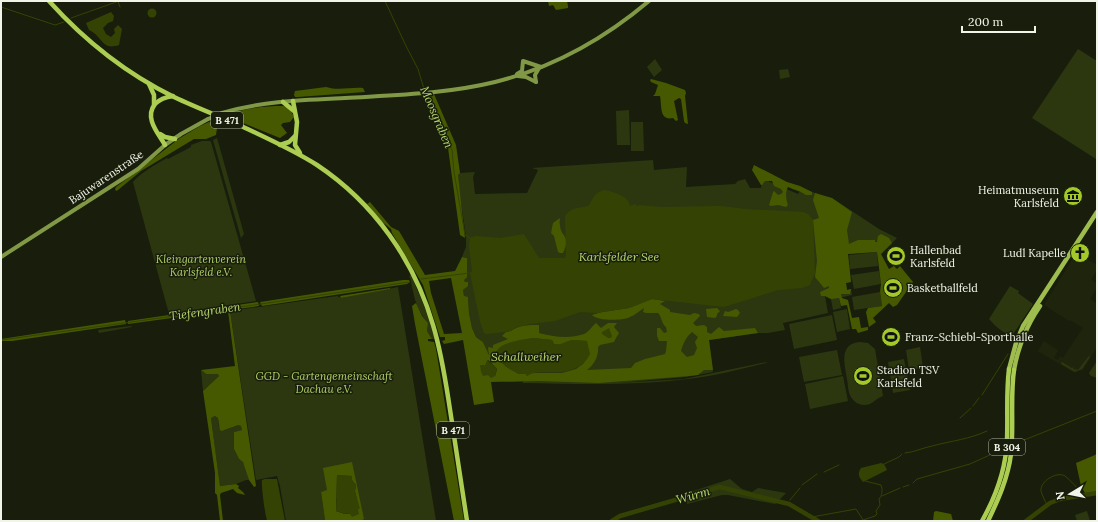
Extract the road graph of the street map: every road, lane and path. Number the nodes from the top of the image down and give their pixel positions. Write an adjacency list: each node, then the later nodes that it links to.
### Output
1 (49, 1): 5 (highway, B 471)
2 (649, 1): 3 (main road)
3 (541, 67): 4 (main road); 4 (main road); 4 (main road)
4 (513, 76): 7 (main road, Bajuwarenstraße)
5 (149, 84): 6 (highway, B 471); 9 (highway)
6 (173, 96): 9 (highway); 14 (highway, B 471)
7 (293, 101): 8 (main road, Bajuwarenstraße); 10 (highway)
8 (283, 102): 10 (highway); 13 (main road, Bajuwarenstraße, bridge)
9 (154, 105): 11 (highway)
10 (295, 112): 12 (highway)
11 (158, 133): 13 (highway); 15 (highway)
12 (295, 136): 14 (highway); 16 (highway)
13 (175, 138): 15 (main road, Bajuwarenstraße)
14 (280, 145): 16 (highway, B 471)
15 (165, 146): 19 (main road, Bajuwarenstraße)
16 (302, 156): 25 (highway, B 471)
17 (1097, 212): 18 (main road, B 304)
18 (1095, 219): 20 (main road, B 304)
19 (1, 257)
20 (1039, 304): 21 (main road, B 304); 23 (main road, B 304)
21 (1023, 326): 22 (main road); 23 (main road, B 304)
22 (1014, 337)
23 (1017, 347): 24 (main road, B 304)
24 (1012, 370): 26 (highway, B 304); 27 (highway, B 304)
25 (467, 521)
26 (982, 521)
27 (988, 521)

